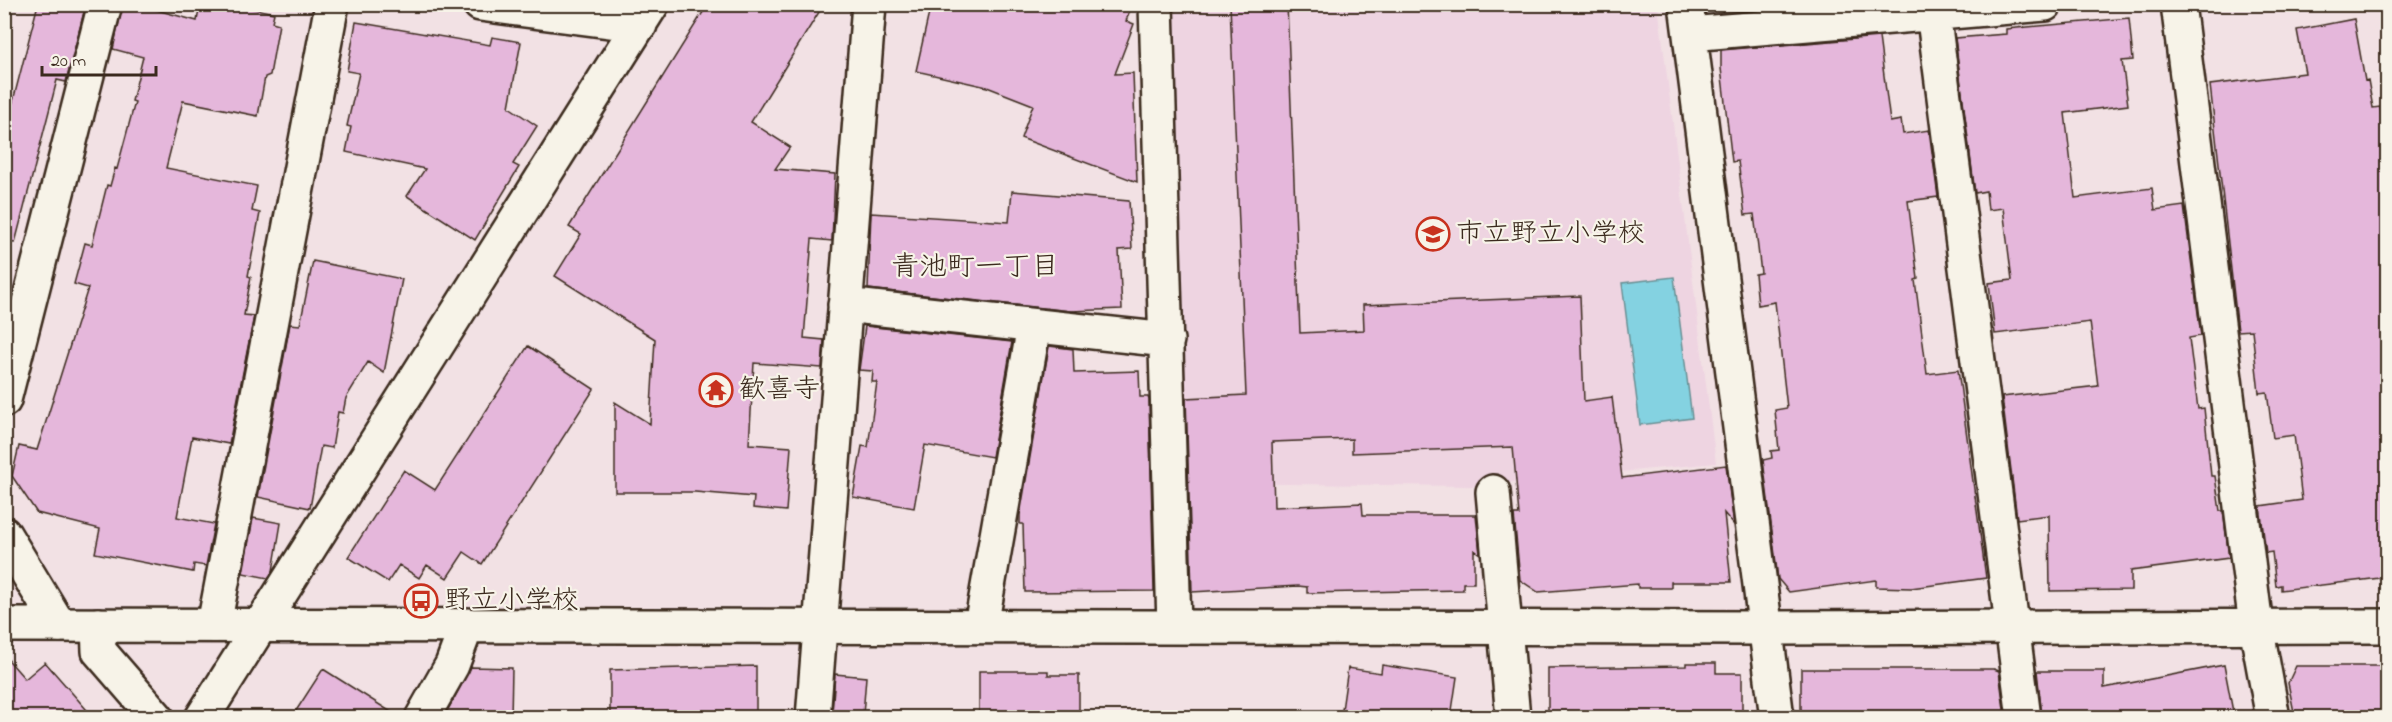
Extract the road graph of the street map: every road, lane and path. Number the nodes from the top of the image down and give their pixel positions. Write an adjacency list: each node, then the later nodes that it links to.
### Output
1 (105, 4): 15 (street)
2 (332, 4): 21 (street)
3 (480, 4): 9 (street)
4 (869, 4): 12 (street)
5 (1156, 4): 14 (street)
6 (2045, 4): 8 (street)
7 (2178, 4): 27 (street)
8 (1932, 9): 11 (street); 30 (street)
9 (570, 10): 10 (street)
10 (646, 15): 22 (street)
11 (1688, 19): 31 (street)
12 (845, 305): 13 (street); 24 (street)
13 (1034, 326): 14 (street); 25 (street)
14 (1167, 340): 26 (street)
15 (4, 400)
16 (1493, 492): 29 (street)
17 (4, 534): 19 (street)
18 (4, 625): 19 (street)
19 (59, 625): 20 (street)
20 (98, 625): 21 (street); 32 (street)
21 (214, 625): 22 (street)
22 (260, 625): 23 (street); 33 (street)
23 (467, 625): 24 (street); 34 (street)
24 (820, 626): 25 (street); 35 (street)
25 (981, 626): 26 (street)
26 (1174, 626): 29 (street)
27 (2256, 626): 28 (street); 30 (street); 39 (street)
28 (2388, 626)
29 (1505, 627): 31 (street); 36 (street)
30 (2012, 627): 31 (street); 38 (street)
31 (1766, 628): 37 (street)
32 (157, 717)
33 (202, 717)
34 (422, 717)
35 (813, 717)
36 (1513, 717)
37 (1778, 717)
38 (2024, 717)
39 (2273, 717)

